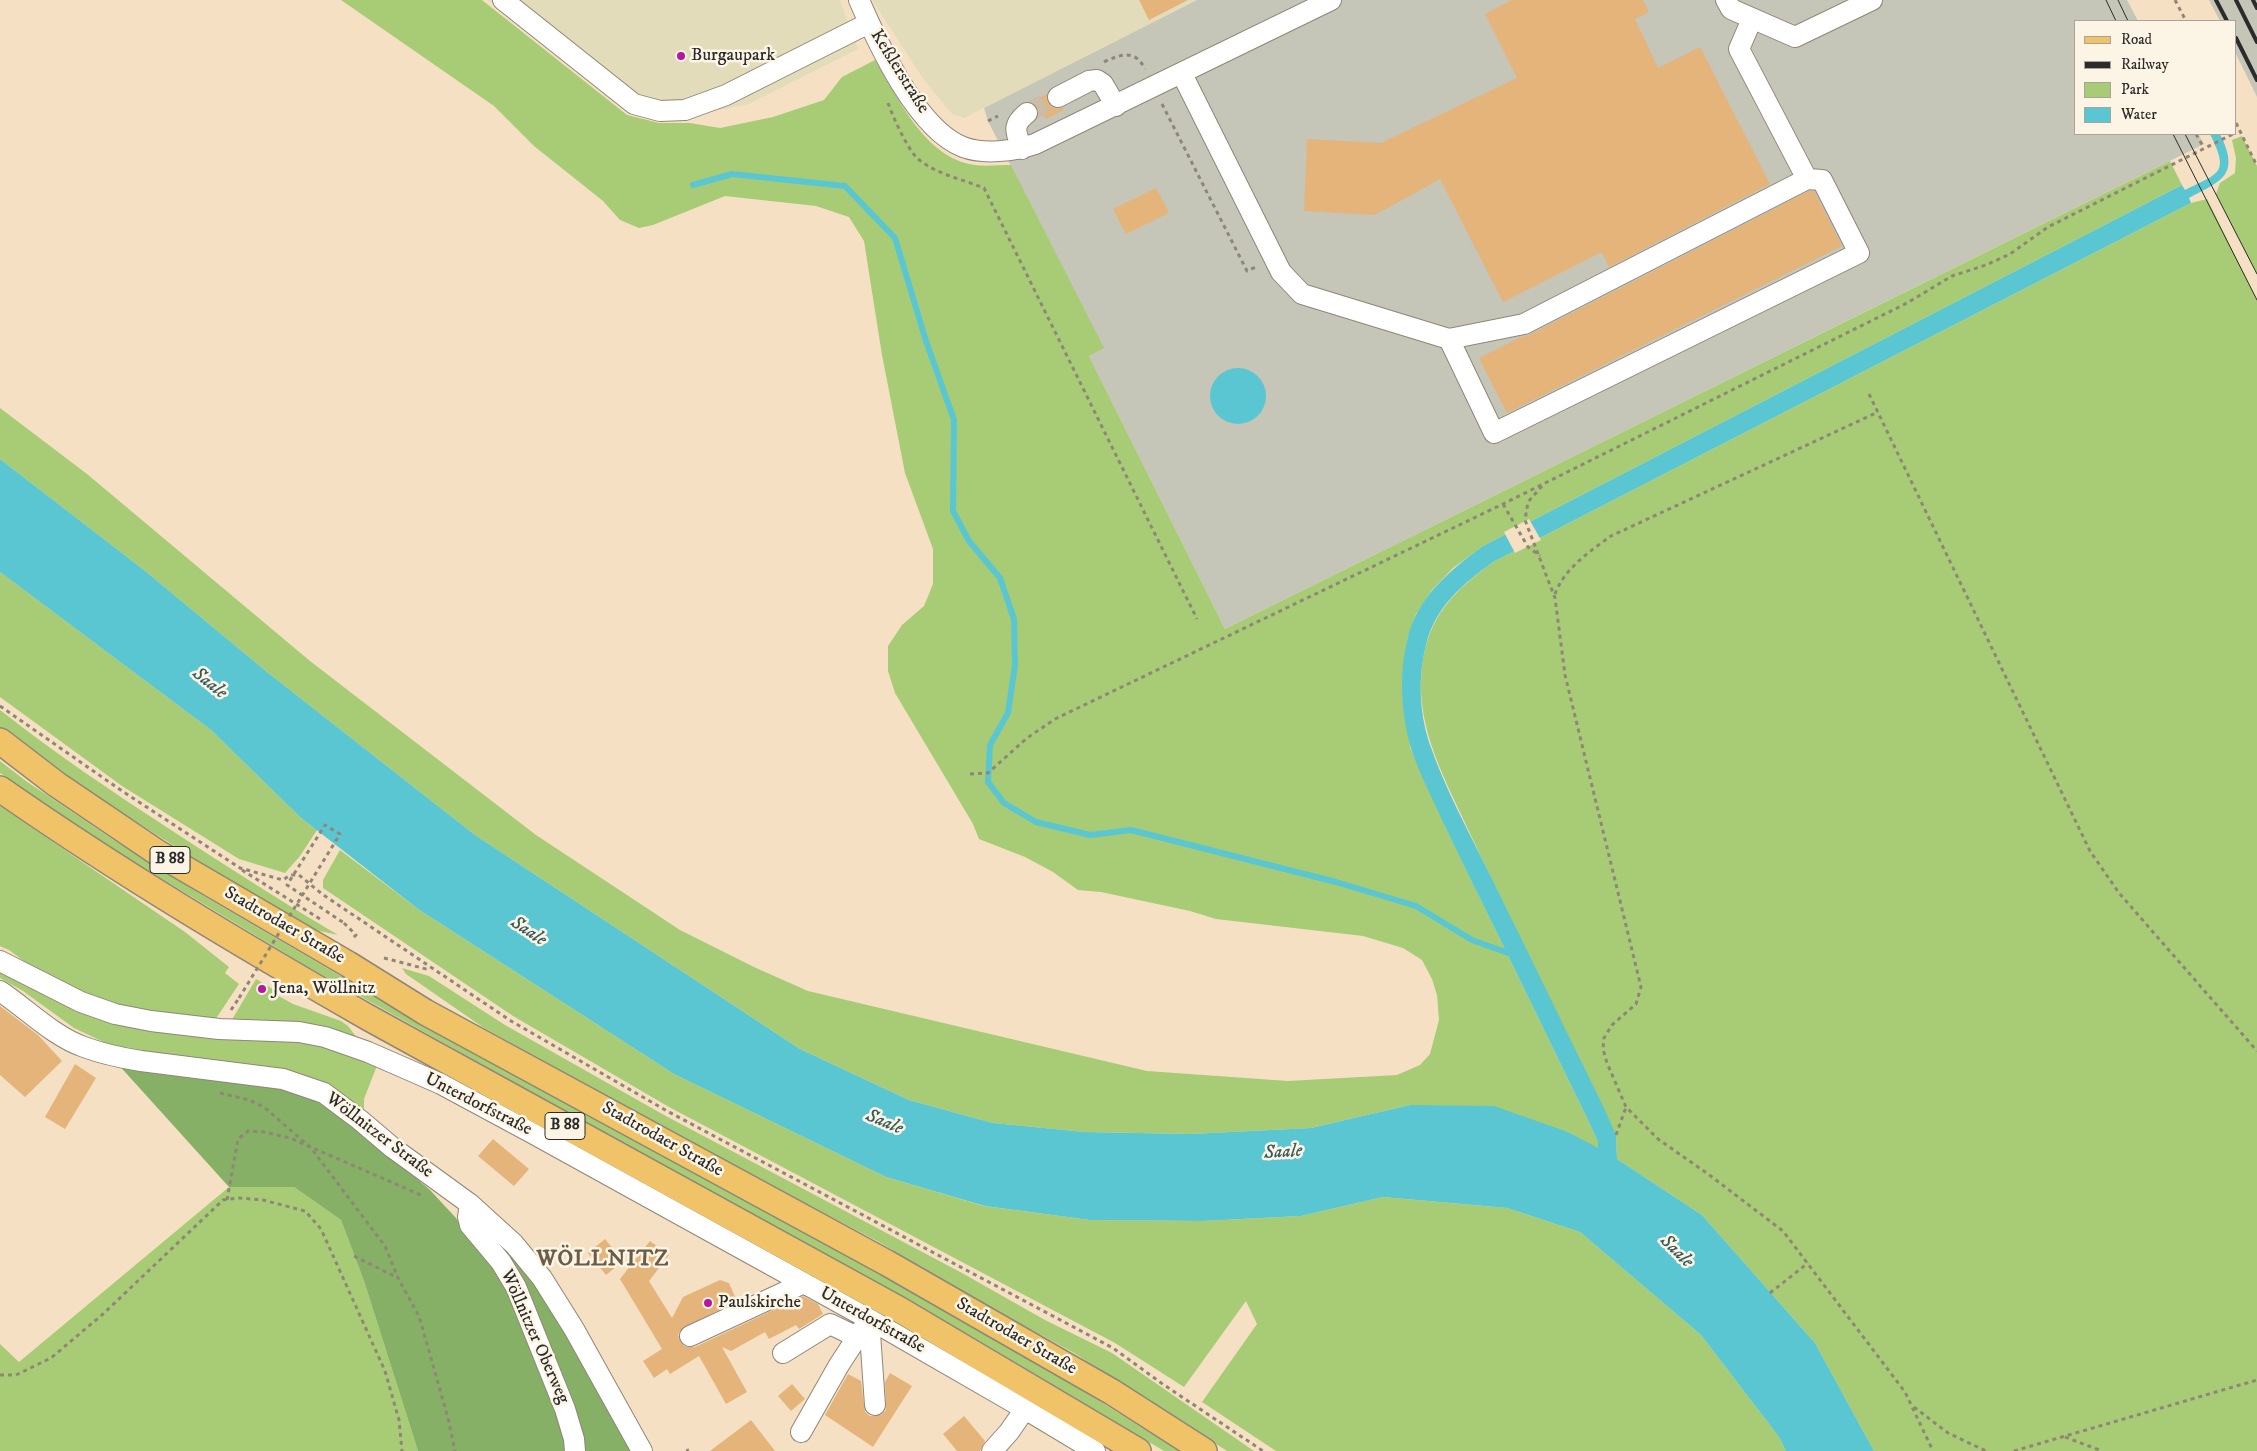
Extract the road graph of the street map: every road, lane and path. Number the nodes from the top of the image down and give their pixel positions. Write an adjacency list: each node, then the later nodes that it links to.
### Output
1 (503, 0): 9 (street)
2 (858, 0): 9 (street, Keßlerstraße)
3 (1331, 0): 11 (street, Keßlerstraße)
4 (1726, 0): 7 (street)
5 (1872, 0): 7 (street)
6 (2175, 0): 8 (path)
7 (1752, 19): 25 (street)
8 (2185, 20)
9 (869, 23): 23 (street, Keßlerstraße)
10 (1102, 63): 12 (path)
11 (1182, 74): 12 (street, Keßlerstraße); 26 (street)
12 (1148, 90): 15 (street, Keßlerstraße); 26 (path)
13 (885, 95): 34 (path)
14 (1058, 97): 15 (street)
15 (1116, 106): 23 (street, Keßlerstraße)
16 (1006, 112): 18 (path)
17 (1027, 112): 23 (street)
18 (988, 121)
19 (2237, 134): 24 (path)
20 (2197, 135): 22 (path)
21 (2230, 135): 22 (path)
22 (2204, 148): 30 (path)
23 (1022, 149)
24 (2257, 166)
25 (1808, 179): 27 (street); 27 (street)
26 (1274, 258): 27 (street)
27 (1449, 339)
28 (1868, 394): 29 (path)
29 (1878, 412): 33 (path); 47 (path)
30 (1546, 483): 31 (path); 32 (path)
31 (1503, 504): 32 (path); 37 (path)
32 (1540, 556): 33 (path)
33 (1554, 595): 49 (path)
34 (1197, 619)
35 (0, 706): 39 (path)
36 (0, 741): 78 (main road, Stadtrodaer Straße / B 88)
37 (970, 774)
38 (0, 789): 77 (main road, Stadtrodaer Straße / B 88)
39 (240, 868): 40 (path); 44 (path)
40 (321, 920)
41 (345, 935): 46 (path, bridge)
42 (384, 958): 44 (path)
43 (0, 961): 58 (street, Unterdorfstraße)
44 (433, 971): 79 (path)
45 (0, 990): 54 (street, Wöllnitzer Straße)
46 (239, 998)
47 (2257, 1051)
48 (218, 1093): 51 (path)
49 (1626, 1107): 50 (path); 56 (path)
50 (1616, 1135)
51 (311, 1148): 52 (path); 53 (path); 57 (path)
52 (425, 1197)
53 (227, 1200): 64 (path); 71 (path)
54 (470, 1204): 73 (street, Wöllnitzer Oberweg); 74 (street, Wöllnitzer Straße)
55 (354, 1256): 57 (path)
56 (1808, 1263): 59 (path); 67 (path)
57 (398, 1278): 72 (path)
58 (804, 1283): 60 (street, Unterdorfstraße); 61 (street)
59 (1770, 1293)
60 (869, 1319): 62 (street); 66 (street); 68 (street, Unterdorfstraße)
61 (690, 1336)
62 (857, 1337): 63 (street); 69 (street)
63 (783, 1353)
64 (0, 1375)
65 (2257, 1380): 70 (path)
66 (875, 1406)
67 (1914, 1407): 80 (path); 81 (path)
68 (1025, 1409): 75 (street); 76 (street, Unterdorfstraße)
69 (801, 1432)
70 (2064, 1437): 82 (path); 83 (path)
71 (402, 1451)
72 (455, 1451)
73 (575, 1451)
74 (642, 1451)
75 (992, 1451)
76 (1095, 1451)
77 (1138, 1451)
78 (1204, 1451)
79 (1263, 1451)
80 (1933, 1451)
81 (1986, 1451)
82 (2014, 1451)
83 (2102, 1451)

